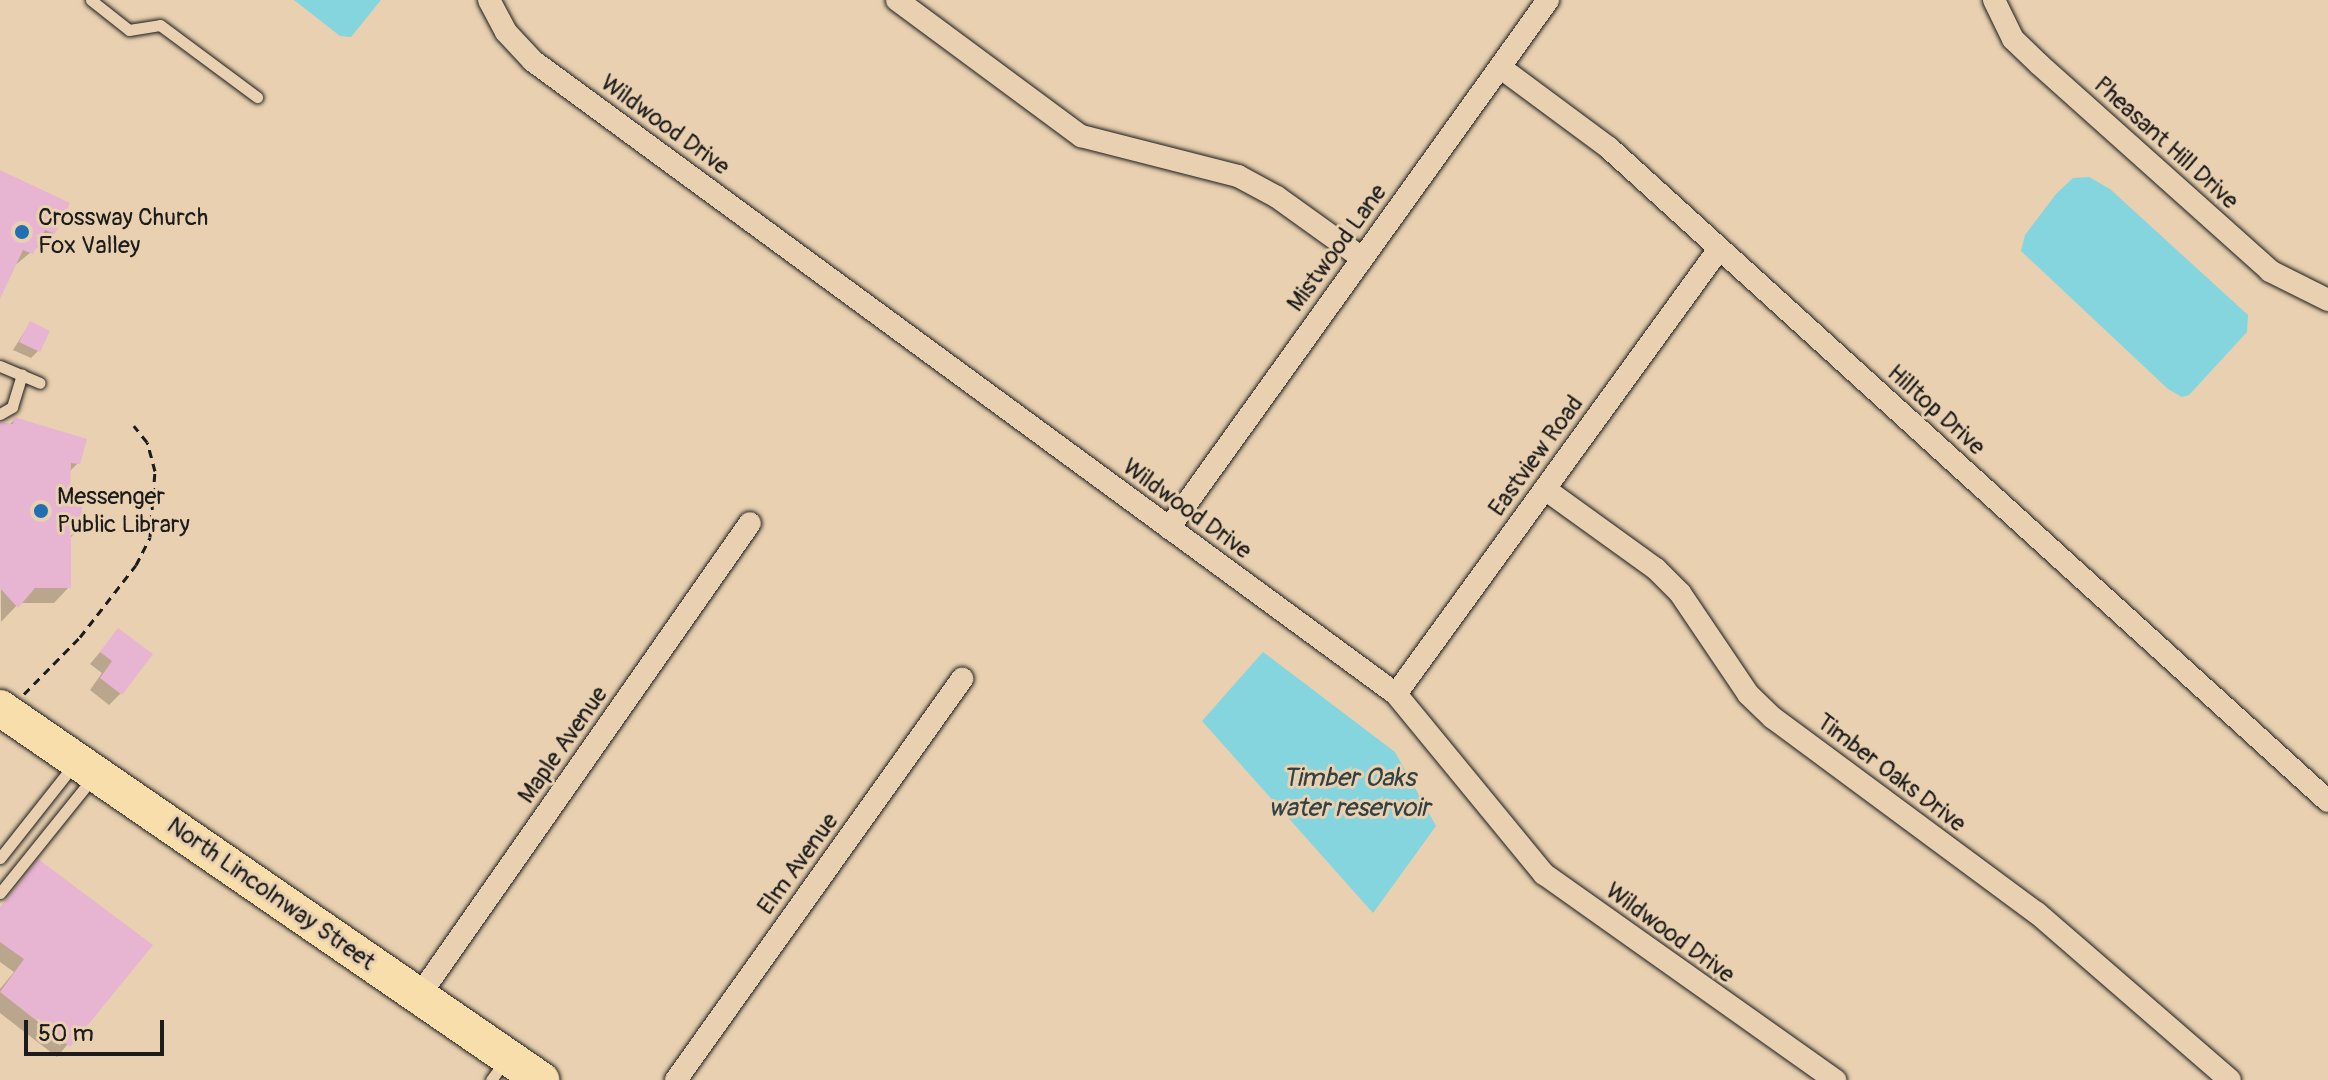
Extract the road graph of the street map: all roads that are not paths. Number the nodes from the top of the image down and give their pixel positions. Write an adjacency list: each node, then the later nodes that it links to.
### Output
1 (91, 0): 7 (lane)
2 (489, 0): 17 (street, Wildwood Drive)
3 (897, 0): 9 (street)
4 (1548, 0): 6 (street, Mistwood Lane)
5 (1994, 0): 10 (street, Pheasant Hill Drive)
6 (1501, 68): 8 (street, Hilltop Drive); 9 (street, Mistwood Lane)
7 (257, 97)
8 (1719, 249): 15 (street, Eastview Road); 22 (street, Hilltop Drive)
9 (1362, 258): 17 (street, Mistwood Lane)
10 (2328, 300)
11 (0, 366): 12 (lane)
12 (22, 375): 13 (lane); 14 (lane)
13 (40, 383)
14 (0, 414)
15 (1545, 489): 19 (street, Eastview Road); 30 (street, Timber Oaks Drive)
16 (750, 523): 25 (street, Maple Avenue)
17 (1169, 528): 19 (street, Wildwood Drive)
18 (962, 679): 28 (street, Elm Avenue)
19 (1396, 694): 29 (street, Wildwood Drive)
20 (9, 703): 21 (main road, North Lincolnway Street)
21 (87, 766): 23 (lane); 24 (lane); 25 (main road, North Lincolnway Street)
22 (2328, 801)
23 (0, 858)
24 (0, 893)
25 (419, 996): 26 (main road, North Lincolnway Street)
26 (499, 1069): 27 (main road, North Lincolnway Street)
27 (541, 1080)
28 (676, 1080)
29 (1835, 1080)
30 (2230, 1080)

